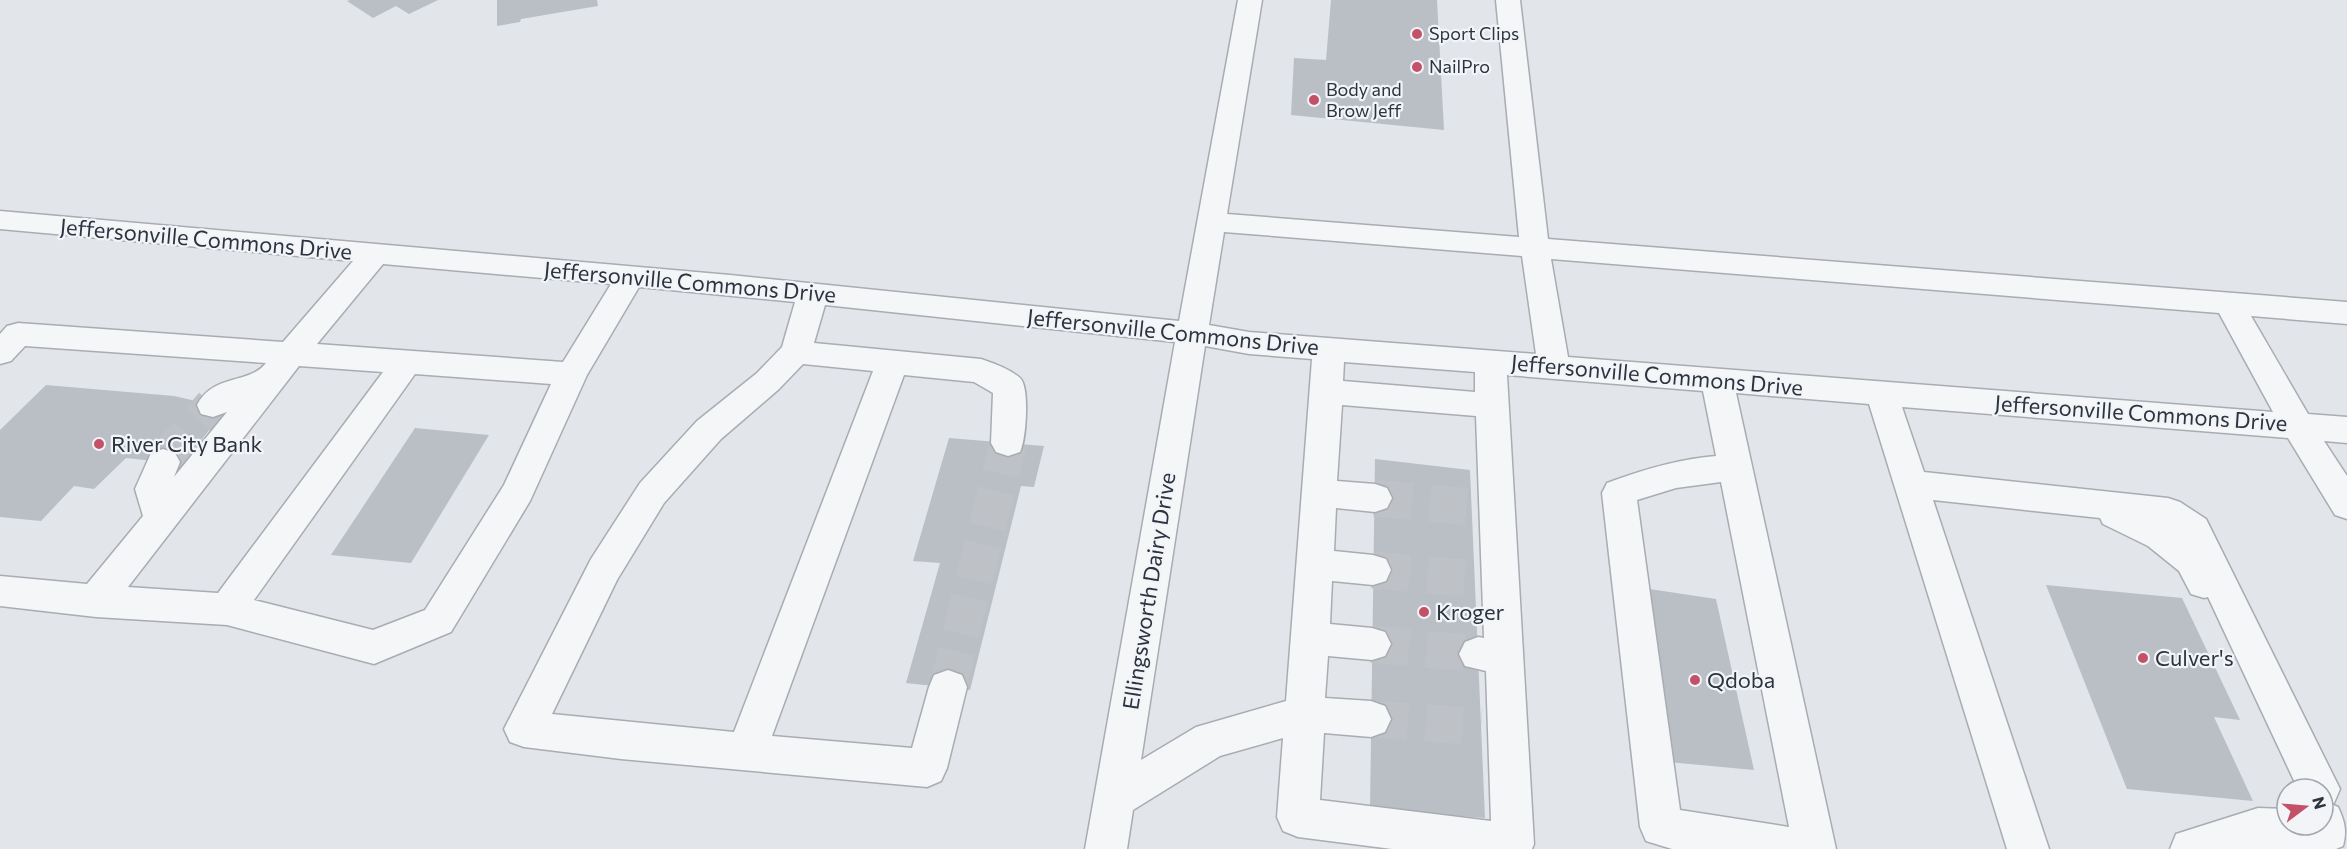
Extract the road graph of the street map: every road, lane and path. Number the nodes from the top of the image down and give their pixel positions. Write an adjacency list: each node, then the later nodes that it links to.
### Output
1 (1250, 0): 4 (street, Ellingsworth Dairy Drive)
2 (1508, 0): 5 (street)
3 (0, 220): 6 (street, Jeffersonville Commons Drive)
4 (1212, 222): 5 (street); 11 (street, Ellingsworth Dairy Drive)
5 (1535, 248): 9 (street); 19 (street)
6 (375, 254): 7 (street, Jeffersonville Commons Drive); 15 (street)
7 (631, 276): 8 (street, Jeffersonville Commons Drive); 20 (street)
8 (813, 294): 11 (street, Jeffersonville Commons Drive); 13 (street)
9 (2228, 303): 10 (street); 27 (street)
10 (2347, 313)
11 (1192, 333): 12 (street, Jeffersonville Commons Drive); 51 (street, Ellingsworth Dairy Drive)
12 (1329, 348): 16 (street, Jeffersonville Commons Drive); 23 (street)
13 (796, 352): 18 (street); 48 (street)
14 (0, 353): 15 (street)
15 (291, 354): 17 (street); 22 (street)
16 (1490, 361): 19 (street, Jeffersonville Commons Drive); 26 (street)
17 (408, 362): 20 (street); 42 (street)
18 (892, 364): 29 (street); 48 (street)
19 (1554, 367): 21 (street, Jeffersonville Commons Drive)
20 (572, 374): 42 (street)
21 (1717, 380): 24 (street, Jeffersonville Commons Drive); 31 (street)
22 (270, 381): 25 (street); 37 (street)
23 (1327, 392): 26 (street); 33 (street)
24 (1881, 392): 27 (street, Jeffersonville Commons Drive); 32 (street)
25 (213, 405)
26 (1492, 405): 46 (street)
27 (2297, 425): 28 (street, Jeffersonville Commons Drive); 36 (street)
28 (2347, 430)
29 (1008, 443)
30 (163, 462): 37 (street)
31 (1736, 468): 54 (street); 55 (street)
32 (1909, 484): 35 (street); 56 (street)
33 (1321, 493): 34 (street); 38 (street)
34 (1374, 498)
35 (2096, 505): 49 (street); 50 (street)
36 (2347, 505)
37 (160, 519): 41 (street)
38 (1315, 564): 39 (street); 43 (street)
39 (1373, 570)
40 (0, 591): 41 (street)
41 (96, 601): 42 (street)
42 (227, 609)
43 (1310, 638): 44 (street); 46 (street)
44 (1372, 644)
45 (948, 687): 48 (street)
46 (1305, 714): 47 (street); 51 (street)
47 (1371, 719)
48 (746, 753)
49 (2301, 777)
50 (2313, 777)
51 (1115, 798): 53 (street, Ellingsworth Dairy Drive)
52 (2275, 828): 57 (street)
53 (1106, 849)
54 (1796, 849)
55 (1815, 849)
56 (2028, 849)
57 (2190, 849)

